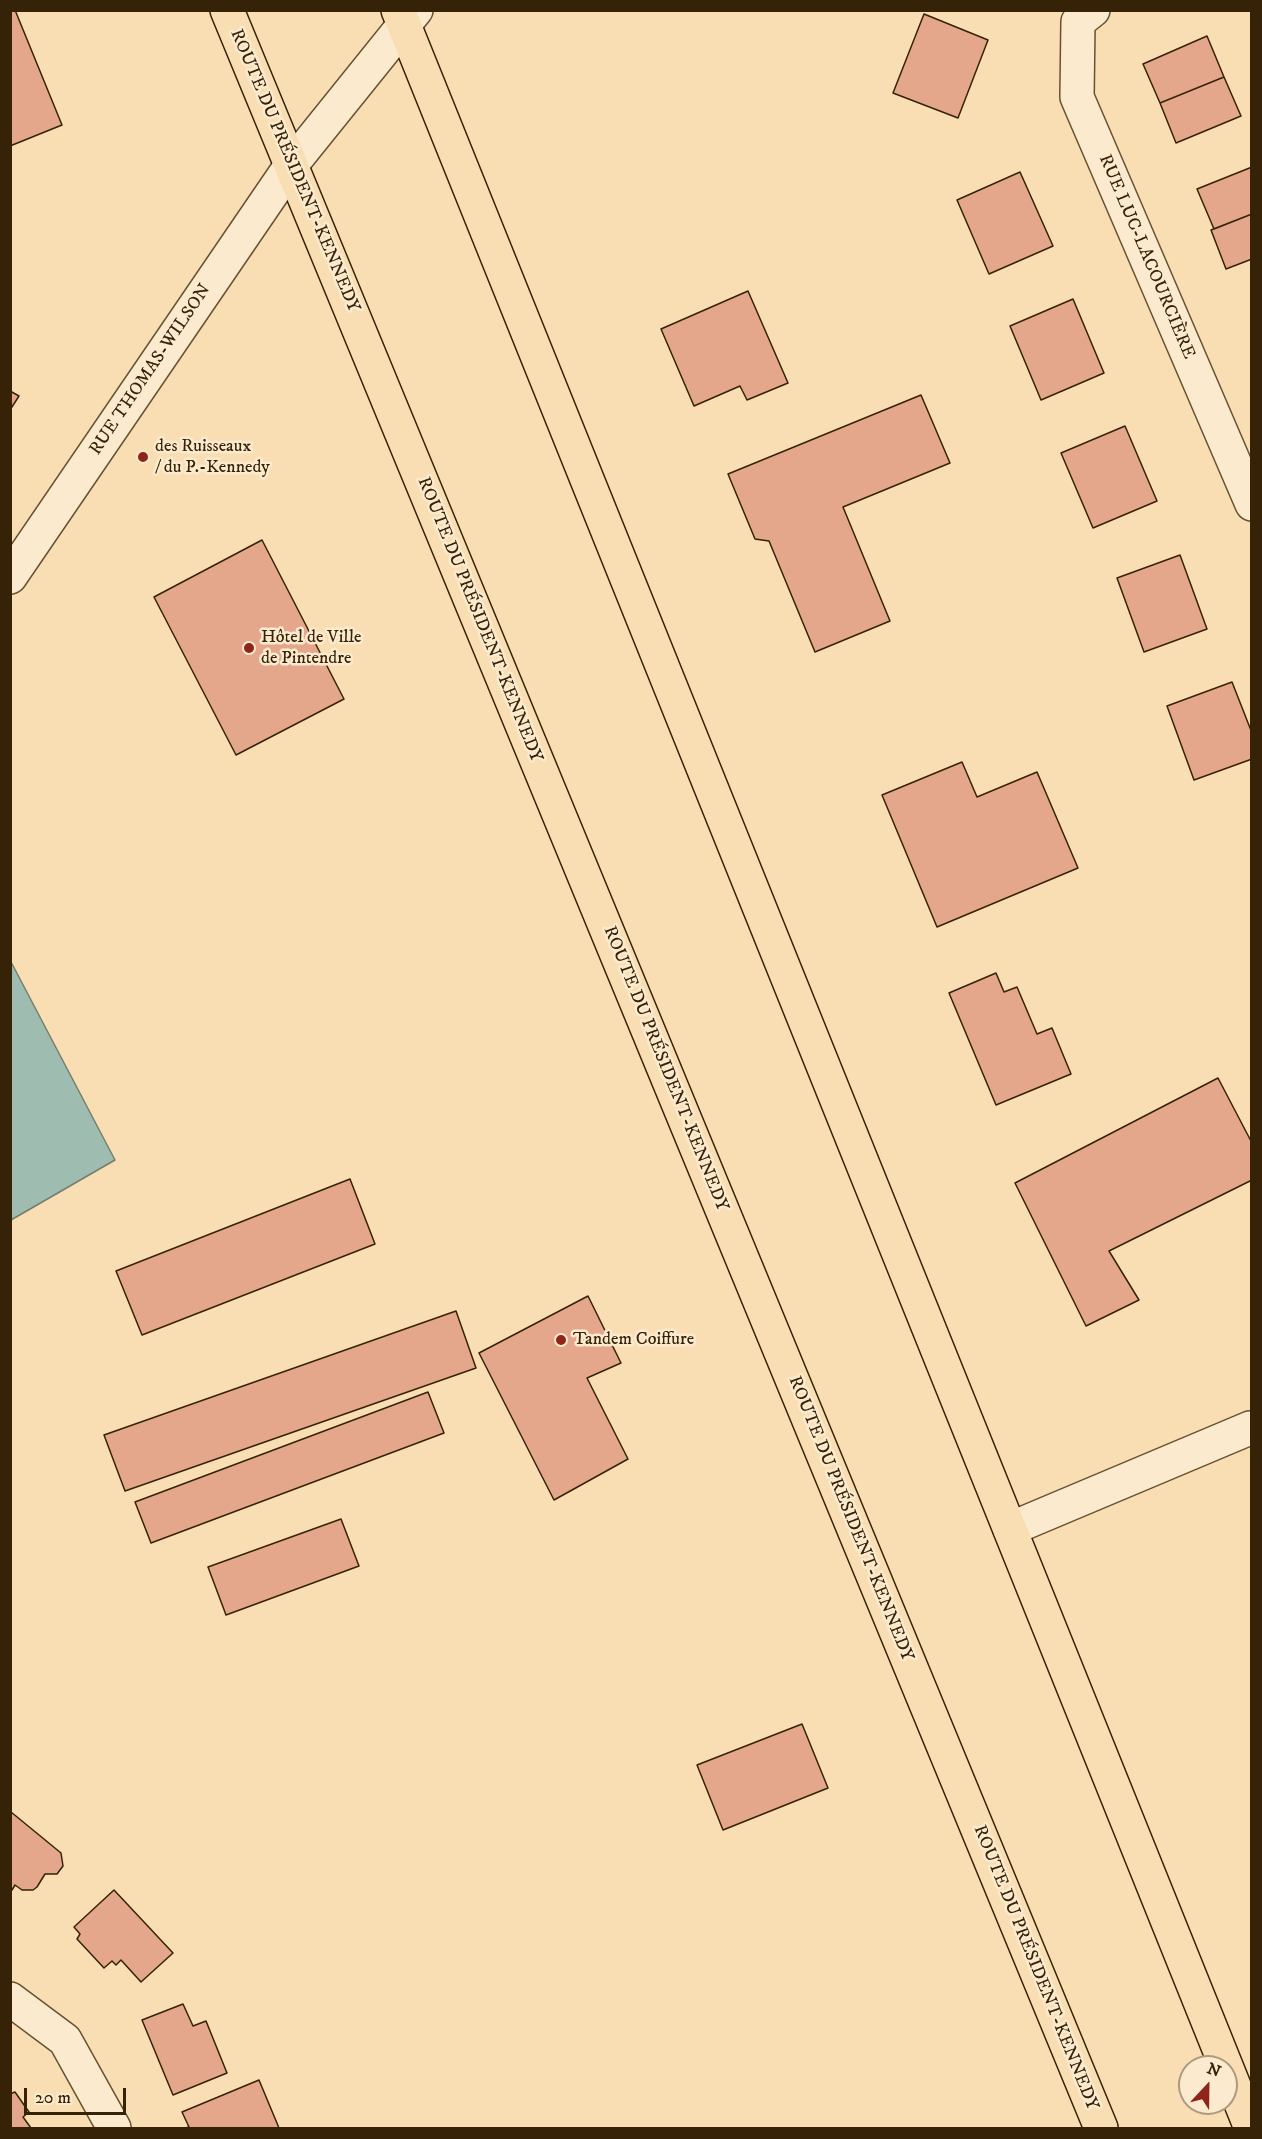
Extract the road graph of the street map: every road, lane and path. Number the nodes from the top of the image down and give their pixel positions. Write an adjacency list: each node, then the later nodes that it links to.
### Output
1 (227, 10): 4 (main road, ROUTE DU PRÉSIDENT-KENNEDY)
2 (1093, 10): 5 (street, RUE LUC-LACOURCIÈRE)
3 (406, 15): 4 (street, RUE THOMAS-WILSON); 8 (main road)
4 (292, 164): 6 (street, RUE THOMAS-WILSON); 11 (main road, ROUTE DU PRÉSIDENT-KENNEDY)
5 (1251, 504)
6 (10, 576)
7 (1250, 1428): 8 (street)
8 (1010, 1529): 12 (main road)
9 (10, 1999): 10 (street)
10 (114, 2128)
11 (1101, 2128)
12 (1251, 2128)

